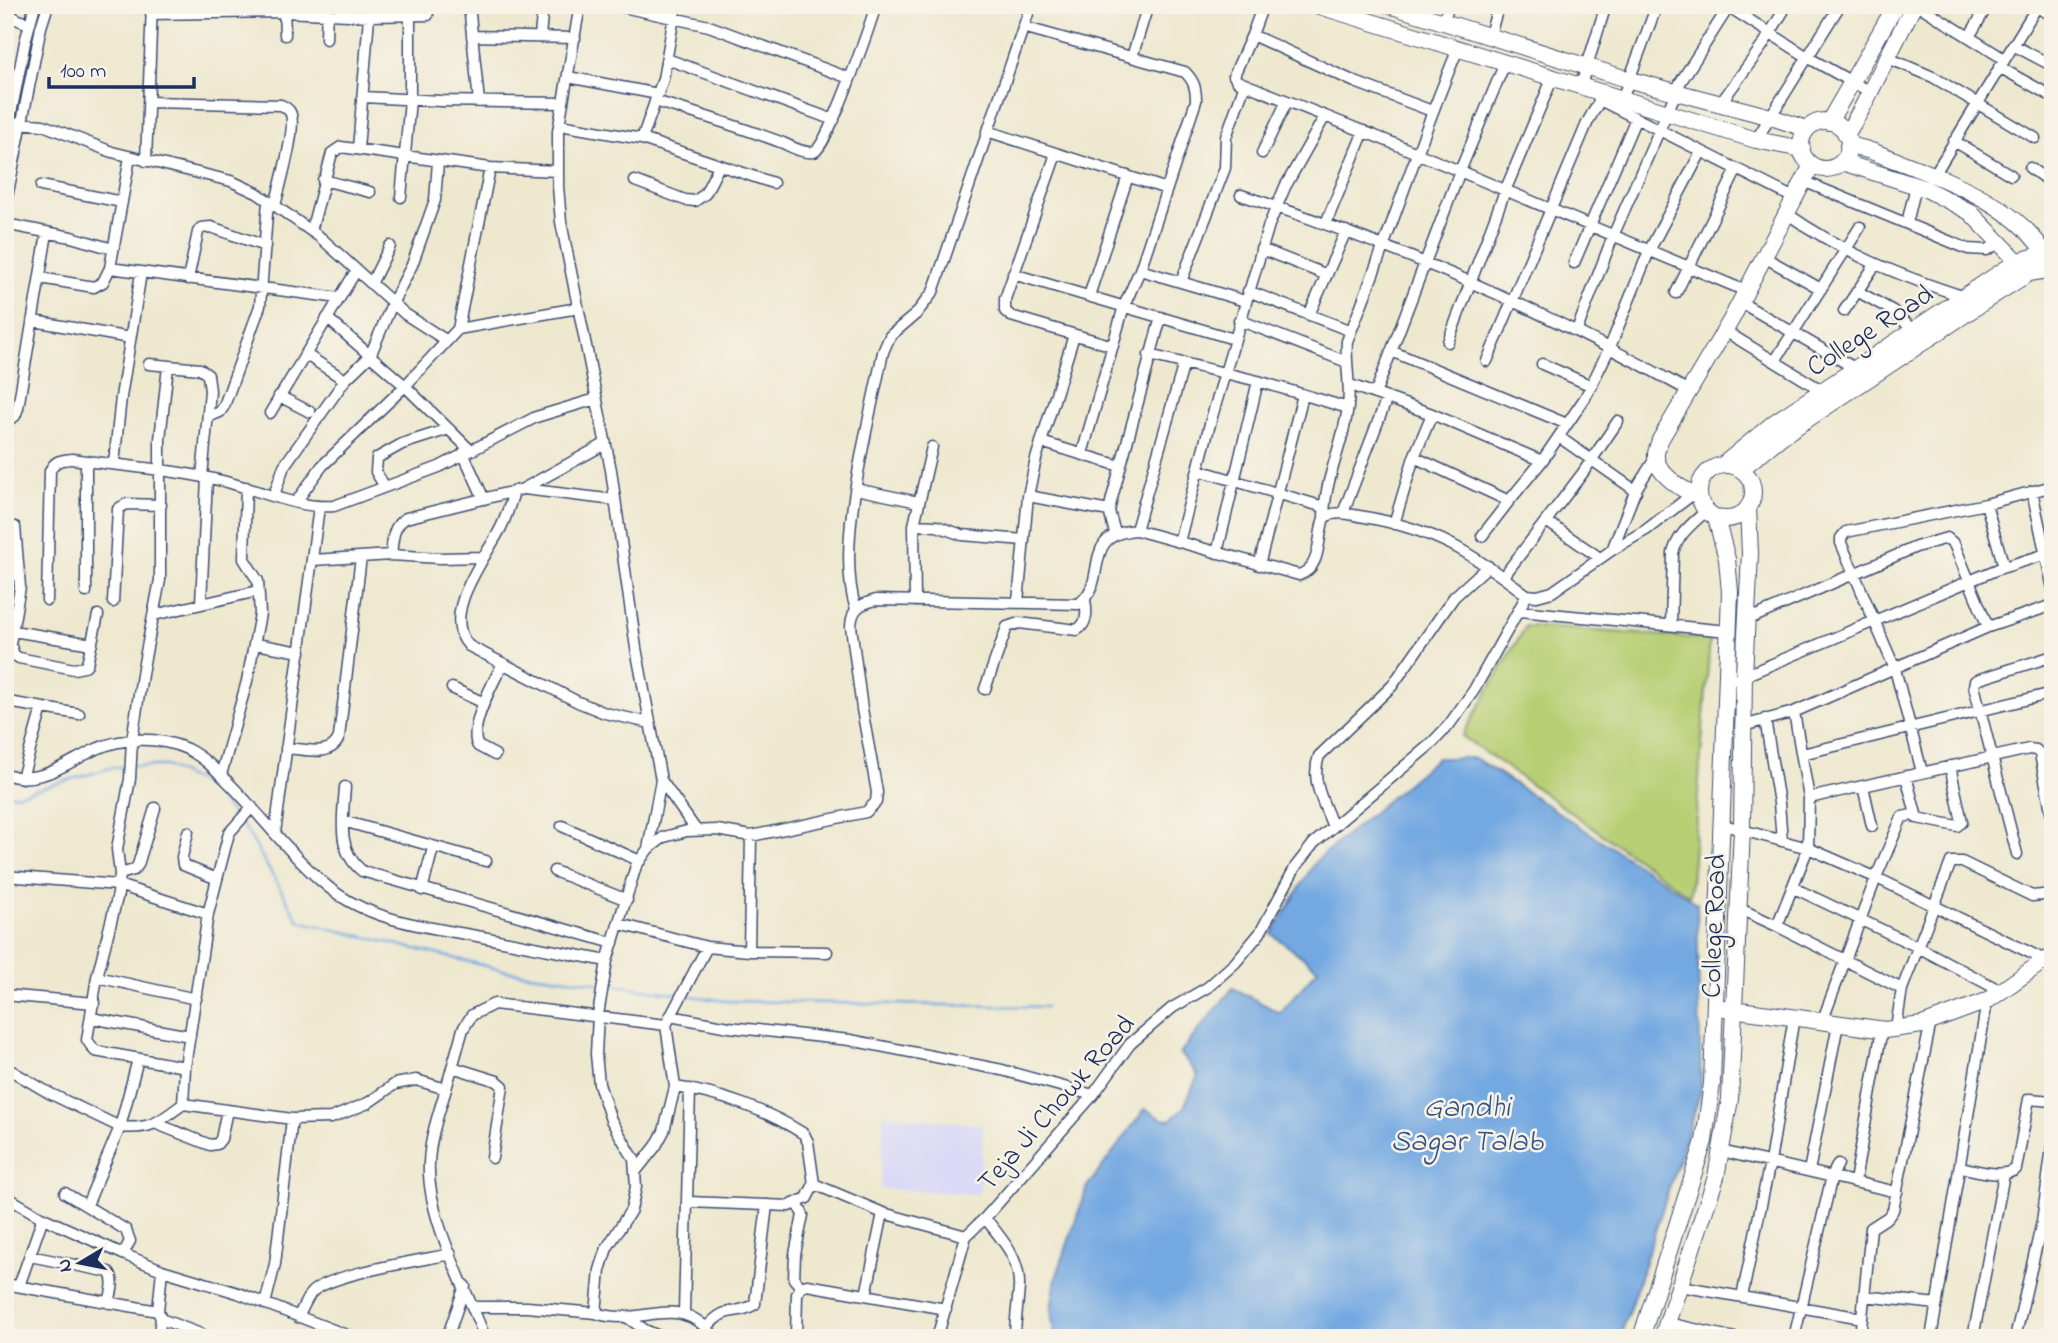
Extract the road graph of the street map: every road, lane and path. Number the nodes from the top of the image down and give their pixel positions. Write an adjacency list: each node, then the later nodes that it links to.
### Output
1 (7, 5): 37 (street)
2 (35, 5): 37 (street)
3 (48, 5): 84 (street)
4 (469, 5): 42 (street)
5 (543, 5): 43 (street)
6 (580, 5): 46 (street)
7 (614, 5): 32 (street)
8 (788, 5): 9 (street)
9 (805, 5)
10 (876, 5): 60 (street)
11 (1031, 5): 38 (street)
12 (1148, 5): 50 (street)
13 (1263, 5): 41 (street)
14 (1449, 5): 36 (street)
15 (1499, 5): 44 (street)
16 (1606, 5): 56 (street)
17 (1657, 5): 61 (street)
18 (1787, 5): 39 (street)
19 (1840, 5): 51 (street)
20 (1896, 5): 62 (main road)
21 (1916, 5): 45 (street); 52 (main road)
22 (1988, 5): 45 (street)
23 (1324, 6): 49 (main road)
24 (1393, 6): 36 (main road)
25 (1728, 6): 39 (street); 66 (street)
26 (2037, 6): 35 (street); 48 (street)
27 (284, 8): 28 (street); 30 (street); 40 (street)
28 (210, 9): 29 (street)
29 (151, 10): 73 (street)
30 (326, 10): 31 (street); 47 (street)
31 (370, 11): 34 (street); 67 (street)
32 (675, 11): 53 (street); 60 (street)
33 (428, 15): 34 (street)
34 (410, 16): 71 (street)
35 (2053, 16)
36 (1443, 22): 44 (main road)
37 (29, 24): 86 (street)
38 (1023, 27): 50 (street); 89 (street)
39 (1770, 33): 51 (street); 76 (street)
40 (285, 35)
41 (1252, 35): 63 (street); 78 (street)
42 (472, 36): 43 (street); 74 (street)
43 (540, 36): 46 (street)
44 (1489, 37): 56 (main road)
45 (1969, 37): 55 (street)
46 (575, 38): 58 (street)
47 (326, 39)
48 (2013, 45): 55 (street); 57 (street)
49 (1458, 49): 54 (main road); 78 (street)
50 (1132, 57): 126 (street)
51 (1809, 58): 62 (street); 81 (street)
52 (1888, 58): 65 (main road); 77 (street)
53 (667, 59): 68 (street); 83 (street)
54 (1505, 63): 59 (main road); 115 (street)
55 (2002, 63): 69 (street); 77 (street)
56 (1587, 65): 61 (main road); 64 (street)
57 (2053, 66)
58 (568, 77): 68 (street); 75 (street)
59 (1553, 77): 64 (main road); 127 (street)
60 (849, 78): 83 (street)
61 (1630, 80): 66 (main road); 70 (street)
62 (1852, 82): 65 (street); 85 (main road)
63 (1245, 84): 72 (street); 171 (street)
64 (1592, 92): 70 (main road); 82 (street); 136 (street)
65 (1870, 92): 95 (main road)
66 (1675, 93): 76 (main road); 79 (street)
67 (363, 97): 71 (street); 98 (street)
68 (657, 97): 83 (street); 93 (street)
69 (2053, 97)
70 (1622, 99): 79 (main road)
71 (410, 100): 74 (street); 104 (street)
72 (1287, 101): 80 (street); 101 (street)
73 (148, 102): 106 (street); 133 (street)
74 (479, 102): 75 (street)
75 (563, 103): 87 (street)
76 (1720, 104): 81 (main road)
77 (1978, 104): 92 (street); 96 (street)
78 (1432, 111): 102 (street)
79 (1668, 113): 91 (street); 94 (main road)
80 (1325, 116): 90 (street); 135 (street)
81 (1771, 117): 88 (main road); 94 (street)
82 (1636, 118): 91 (street); 141 (street)
83 (834, 120)
84 (22, 122): 86 (street); 105 (street); 134 (street)
85 (1829, 122): 88 (main road); 95 (main road)
86 (7, 123): 97 (street)
87 (559, 125): 93 (street); 114 (street)
88 (1807, 129): 99 (main road)
89 (987, 131): 103 (street); 261 (street)
90 (1364, 131): 102 (street); 138 (street)
91 (1659, 132): 100 (street); 146 (street)
92 (2035, 138)
93 (642, 139): 110 (street)
94 (1756, 140): 99 (main road)
95 (1847, 140): 108 (main road); 116 (main road)
96 (1954, 142): 116 (street); 117 (street)
97 (5, 144)
98 (358, 149): 104 (street); 119 (street)
99 (1802, 149): 109 (main road)
100 (1701, 152): 113 (street); 153 (street)
101 (1262, 153)
102 (1417, 153): 115 (street); 150 (street)
103 (1056, 154): 118 (street); 166 (street)
104 (405, 156): 107 (street); 130 (street)
105 (130, 157): 106 (street); 132 (street)
106 (146, 161): 133 (street)
107 (438, 162): 111 (street); 183 (street)
108 (1842, 162): 109 (main road); 125 (main road)
109 (1812, 165): 121 (main road)
110 (719, 166): 120 (street); 122 (street)
111 (491, 168): 114 (street); 192 (street)
112 (2030, 168): 123 (street)
113 (1737, 169): 131 (street); 160 (street)
114 (558, 170): 185 (street)
115 (1460, 171): 127 (street); 157 (street)
116 (1934, 175): 156 (main road)
117 (2011, 175)
118 (1128, 176): 126 (street); 177 (street)
119 (323, 180): 128 (street); 143 (street)
120 (635, 181)
121 (1803, 181): 131 (main road); 139 (street)
122 (773, 183)
123 (2053, 184)
124 (41, 186): 132 (street)
125 (1916, 186): 139 (street); 147 (main road)
126 (1167, 189): 163 (street)
127 (1505, 191): 136 (street); 170 (street)
128 (370, 192)
129 (1241, 195): 135 (street)
130 (401, 197)
131 (1794, 198): 137 (main road)
132 (122, 202): 151 (street)
133 (272, 203): 143 (street); 148 (street)
134 (5, 207)
135 (1276, 207): 138 (street); 152 (street)
136 (1550, 210): 141 (street); 182 (street)
137 (1786, 213): 154 (street); 155 (main road)
138 (1326, 223): 144 (street)
139 (1907, 223): 147 (street)
140 (5, 224): 145 (street)
141 (1590, 226): 146 (street); 158 (street)
142 (1860, 227): 154 (street)
143 (311, 231): 164 (street)
144 (1346, 231): 150 (street); 167 (street)
145 (47, 233): 151 (street); 168 (street)
146 (1613, 236): 153 (street); 193 (street)
147 (1999, 243): 161 (main road)
148 (265, 246): 169 (street); 173 (street)
149 (390, 246): 172 (street)
150 (1385, 246): 157 (street); 194 (street)
151 (113, 249): 162 (street)
152 (1261, 250): 167 (street); 178 (street)
153 (1649, 251): 160 (street); 204 (street)
154 (1845, 251): 159 (street); 174 (street)
155 (1764, 257): 174 (street); 179 (main road)
156 (2051, 260): 161 (main road, College Road)
157 (1426, 262): 170 (street); 205 (street)
158 (1574, 263)
159 (1875, 265): 175 (street); 180 (street)
160 (1689, 267): 176 (street); 179 (street)
161 (2023, 267): 180 (main road, College Road); 217 (main road, College Road)
162 (110, 268): 165 (street); 168 (street)
163 (1140, 270): 171 (street); 184 (street)
164 (356, 271): 172 (street); 181 (street)
165 (141, 273): 169 (street); 199 (street)
166 (1013, 274): 177 (street); 198 (street)
167 (1327, 275): 187 (street)
168 (40, 278): 191 (street)
169 (188, 279): 173 (street)
170 (1471, 281): 182 (street); 202 (street)
171 (1181, 282): 178 (street)
172 (371, 285): 183 (street)
173 (262, 288): 181 (street); 234 (street)
174 (1821, 289): 197 (street)
175 (1857, 291): 186 (street); 196 (street)
176 (1676, 293)
177 (1089, 296): 184 (street)
178 (1246, 296): 187 (street); 190 (street)
179 (1743, 297): 195 (main road); 197 (street)
180 (1965, 297): 196 (main road, College Road)
181 (339, 298): 189 (street)
182 (1511, 300): 193 (street); 209 (street)
183 (392, 304): 201 (street); 208 (street)
184 (1124, 306): 188 (street); 203 (street)
185 (578, 309): 192 (street); 229 (street)
186 (1844, 311)
187 (1310, 315): 194 (street)
188 (1160, 317): 200 (street); 207 (street)
189 (327, 318): 206 (street); 208 (street)
190 (1239, 320): 200 (street); 211 (street)
191 (34, 321): 199 (street); 236 (street)
192 (458, 329): 201 (street)
193 (1577, 330): 204 (street)
194 (1351, 331): 211 (street)
195 (1725, 331): 210 (street); 223 (main road)
196 (1914, 331): 217 (main road, College Road)
197 (1793, 333): 210 (street); 217 (street)
198 (1074, 335): 203 (street); 240 (street)
199 (130, 338): 250 (street)
200 (1234, 339): 216 (street)
201 (447, 341): 221 (street)
202 (1448, 342)
203 (1113, 346): 244 (street)
204 (1610, 346): 222 (street); 223 (street)
205 (1391, 351): 225 (street); 237 (street)
206 (305, 355): 218 (street); 227 (street)
207 (1149, 355): 212 (street); 252 (street)
208 (370, 356): 218 (street); 221 (street)
209 (1487, 361)
210 (1775, 361): 224 (street)
211 (1347, 362): 220 (street)
212 (1184, 363): 216 (street); 286 (street)
213 (149, 364): 215 (street)
214 (1542, 364): 222 (street)
215 (168, 366): 234 (street); 254 (street)
216 (1224, 373): 219 (street); 255 (street)
217 (1863, 373): 224 (main road, College Road); 253 (main road, College Road)
218 (345, 380): 267 (street)
219 (1258, 381): 226 (street); 257 (street)
220 (1350, 385): 225 (street); 230 (street)
221 (405, 386): 238 (street); 272 (street)
222 (1591, 386): 237 (street)
223 (1689, 391): 246 (main road)
224 (1823, 391): 251 (main road, College Road)
225 (1375, 394): 228 (street)
226 (1303, 396): 230 (street); 265 (street)
227 (279, 397): 231 (street); 232 (street)
228 (1387, 398): 233 (street); 280 (street)
229 (596, 399): 241 (street); 243 (street)
230 (1348, 408): 279 (street)
231 (310, 412)
232 (270, 413)
233 (1432, 414): 245 (street); 248 (street)
234 (208, 417): 256 (street)
235 (1618, 421): 249 (street)
236 (5, 422)
237 (1567, 424): 239 (street)
238 (449, 429): 243 (street); 260 (street)
239 (1559, 436): 248 (street); 249 (street)
240 (1041, 442): 244 (street); 268 (street)
241 (606, 444): 262 (street); 270 (street)
242 (932, 447): 273 (street)
243 (467, 451): 260 (street); 269 (street)
244 (1082, 454): 252 (street)
245 (1414, 457): 271 (street); 283 (street)
246 (1656, 457): 263 (street); 266 (main road)
247 (86, 461): 250 (street); 307 (street); 309 (street)
248 (1542, 461): 271 (street)
249 (1591, 461): 263 (street); 282 (street)
250 (114, 464): 254 (street)
251 (1723, 465): 253 (main road); 266 (main road)
252 (1120, 466): 278 (street)
253 (1741, 469): 277 (main road)
254 (161, 470): 256 (street); 275 (street)
255 (1198, 470): 257 (street); 290 (street)
256 (205, 477): 259 (street); 314 (street)
257 (1234, 481): 265 (street); 292 (street)
258 (2053, 486): 264 (street)
259 (246, 487): 267 (street); 306 (street)
260 (385, 487): 276 (street)
261 (856, 489): 273 (street); 317 (street)
262 (518, 491): 269 (street); 270 (street); 296 (street)
263 (1636, 491): 291 (street)
264 (2032, 491): 274 (street); 293 (street)
265 (1278, 494): 279 (street); 299 (street)
266 (1695, 494): 281 (main road); 291 (street)
267 (274, 495): 272 (street)
268 (1028, 496): 278 (street); 289 (street)
269 (484, 499): 294 (street)
270 (615, 500): 345 (street)
271 (1509, 501): 288 (street)
272 (296, 502): 276 (street)
273 (918, 502): 284 (street)
274 (1986, 504): 301 (street); 302 (street)
275 (161, 505): 312 (street); 320 (street)
276 (319, 507): 298 (street)
277 (1748, 507): 281 (main road); 321 (main road, College Road)
278 (1109, 512): 287 (street)
279 (1324, 513): 280 (street); 299 (street)
280 (1342, 513): 283 (street)
281 (1711, 514): 323 (street); 326 (main road, College Road)
282 (1546, 522): 297 (street); 303 (street)
283 (1394, 524): 300 (street)
284 (915, 525): 289 (street); 311 (street)
285 (15, 527): 316 (street)
286 (1136, 530): 287 (street); 290 (street)
287 (1115, 534): 310 (street)
288 (1482, 536)
289 (1024, 540): 313 (street)
290 (1179, 542): 292 (street)
291 (1612, 550): 297 (street)
292 (1217, 553): 299 (street)
293 (2050, 553): 301 (street); 305 (street)
294 (391, 555): 295 (street); 296 (street)
295 (361, 556): 298 (street); 349 (street)
296 (483, 557): 331 (street)
297 (1601, 558): 308 (street)
298 (313, 560): 329 (street)
299 (1259, 565)
300 (1488, 566): 303 (street); 371 (street)
301 (2004, 567): 304 (street)
302 (1855, 574): 304 (street); 321 (street); 322 (street)
303 (1503, 577): 308 (street)
304 (1968, 582): 322 (street); 324 (street)
305 (2053, 589)
306 (258, 591): 314 (street); 328 (street)
307 (86, 592)
308 (1527, 595): 318 (street, Teja Ji Chowk Road)
309 (47, 600)
310 (1085, 600): 313 (street); 336 (street)
311 (915, 601): 313 (street); 317 (street)
312 (113, 602)
313 (1018, 602)
314 (201, 603): 320 (street)
315 (2053, 605): 324 (street)
316 (11, 608): 325 (street)
317 (856, 609): 376 (street)
318 (1520, 611): 323 (street); 371 (street, Teja Ji Chowk Road)
319 (98, 615): 327 (street)
320 (154, 615): 348 (street)
321 (1746, 620): 333 (main road, College Road)
322 (1875, 621): 332 (street); 333 (street)
323 (1671, 625): 326 (street)
324 (1988, 627): 332 (street)
325 (13, 631): 327 (street); 327 (street)
326 (1727, 631): 334 (main road, College Road)
327 (92, 644)
328 (256, 644): 329 (street); 356 (street)
329 (300, 652): 349 (street)
330 (2053, 656): 342 (street)
331 (503, 663): 338 (street); 345 (street)
332 (1895, 669): 341 (street); 347 (street)
333 (1744, 675): 334 (street); 346 (main road, College Road)
334 (1725, 684): 368 (main road, College Road)
335 (452, 688): 338 (street)
336 (985, 689)
337 (2053, 693): 342 (street)
338 (484, 703): 351 (street)
339 (5, 704): 340 (street)
340 (42, 708): 343 (street); 358 (street)
341 (1794, 712): 344 (street); 350 (street)
342 (1980, 712): 347 (street); 352 (street)
343 (79, 714)
344 (1765, 719): 346 (street); 377 (street)
345 (650, 723): 359 (street)
346 (1743, 726): 372 (main road, College Road)
347 (1910, 729): 350 (street); 354 (street)
348 (132, 744): 356 (street); 358 (street); 388 (street)
349 (286, 748): 375 (street)
350 (1802, 754): 362 (street)
351 (495, 755)
352 (1993, 757): 353 (street); 367 (street); 381 (street)
353 (1950, 766): 354 (street); 365 (street)
354 (1922, 772): 357 (street)
355 (5, 774): 358 (street)
356 (221, 775): 364 (street)
357 (1906, 776): 360 (street); 365 (street)
358 (22, 778)
359 (661, 780): 373 (street); 380 (street)
360 (1863, 786): 362 (street); 370 (street)
361 (345, 787): 366 (street)
362 (1809, 798): 379 (street)
363 (155, 808): 388 (street)
364 (248, 810): 375 (street); 386 (street)
365 (1917, 818): 387 (street)
366 (343, 821): 378 (street); 390 (street)
367 (2053, 821)
368 (1720, 824): 372 (street); 413 (main road, College Road)
369 (562, 826): 382 (street)
370 (1872, 826)
371 (1333, 827): 430 (street, Teja Ji Chowk Road)
372 (1742, 829): 377 (street); 394 (main road, College Road)
373 (696, 831): 376 (street); 380 (street)
374 (188, 832): 386 (street)
375 (275, 833): 406 (street)
376 (751, 836): 402 (street)
377 (1782, 841): 379 (street)
378 (433, 848): 383 (street); 390 (street)
379 (1808, 848): 387 (street); 389 (street)
380 (648, 849): 382 (street)
381 (2017, 854)
382 (640, 861): 392 (street)
383 (486, 862)
384 (554, 871): 392 (street)
385 (5, 876): 388 (street)
386 (218, 878): 395 (street)
387 (1877, 878): 393 (street); 396 (street)
388 (119, 880): 395 (street); 407 (street)
389 (1794, 888): 396 (street); 398 (street)
390 (422, 890): 399 (street)
391 (2053, 894): 393 (street)
392 (626, 900): 397 (street)
393 (1933, 907): 401 (street); 404 (street)
394 (1738, 908): 398 (street); 414 (main road, College Road)
395 (208, 915): 411 (street)
396 (1860, 919): 401 (street); 405 (street)
397 (620, 924): 399 (street); 400 (street)
398 (1777, 926): 405 (street)
399 (613, 943): 406 (street)
400 (707, 947): 402 (street); 417 (street)
401 (1920, 948): 408 (street); 410 (street)
402 (749, 951): 403 (street)
403 (827, 952)
404 (2049, 958): 410 (main road)
405 (1844, 960): 408 (street); 420 (street)
406 (606, 964): 415 (street)
407 (97, 977): 411 (street); 412 (street)
408 (1902, 989): 421 (street)
409 (5, 995): 412 (street)
410 (1993, 996): 418 (main road); 442 (street)
411 (196, 999): 422 (street)
412 (94, 1003): 416 (street)
413 (1714, 1008): 414 (main road); 496 (main road, College Road)
414 (1735, 1009): 420 (main road); 438 (main road, College Road)
415 (598, 1016): 417 (street); 425 (street); 443 (street)
416 (91, 1018): 422 (street); 423 (street)
417 (668, 1021): 427 (street); 430 (street)
418 (1931, 1021): 421 (main road); 449 (street)
419 (1793, 1023): 440 (street)
420 (1830, 1023): 421 (main road); 444 (street)
421 (1889, 1029): 447 (street)
422 (190, 1036): 426 (street)
423 (138, 1059): 426 (street); 436 (street)
424 (5, 1067): 436 (street)
425 (452, 1067): 428 (street); 439 (street)
426 (185, 1068): 432 (street)
427 (675, 1087): 429 (street); 443 (street)
428 (446, 1088): 434 (street); 461 (street)
429 (690, 1089): 448 (street); 452 (street)
430 (1093, 1095): 458 (street, Teja Ji Chowk Road)
431 (2053, 1101): 445 (street)
432 (183, 1104): 433 (street); 435 (street)
433 (227, 1110): 434 (street); 435 (street)
434 (292, 1119): 473 (street)
435 (157, 1124): 436 (street)
436 (120, 1127): 454 (street)
437 (2053, 1140): 502 (street)
438 (1721, 1151): 440 (street); 467 (main road, College Road)
439 (492, 1158)
440 (1770, 1162): 444 (street); 471 (street)
441 (1838, 1164): 446 (street)
442 (1960, 1167): 445 (street); 474 (street)
443 (636, 1171): 479 (street)
444 (1809, 1171): 446 (street)
445 (2004, 1174): 501 (street)
446 (1832, 1176): 447 (street); 476 (street)
447 (1855, 1181): 449 (street)
448 (814, 1184): 453 (street); 456 (street)
449 (1896, 1192): 470 (street)
450 (65, 1193): 454 (street)
451 (5, 1196): 457 (street)
452 (688, 1202): 455 (street); 478 (street)
453 (797, 1203): 455 (street); 468 (street)
454 (87, 1205): 460 (street)
455 (767, 1205): 484 (street)
456 (883, 1213): 459 (street); 469 (street)
457 (41, 1217): 460 (street); 462 (street)
458 (985, 1218): 459 (street); 495 (street, Teja Ji Chowk Road)
459 (966, 1236): 477 (street)
460 (123, 1254): 463 (street)
461 (451, 1254): 466 (street); 481 (street)
462 (30, 1256): 465 (street); 472 (street)
463 (162, 1270): 473 (street); 480 (street)
464 (5, 1284): 465 (street)
465 (19, 1286): 472 (street)
466 (465, 1286): 475 (street); 489 (street)
467 (1680, 1286): 471 (street); 485 (main road, College Road)
468 (801, 1287): 469 (street); 493 (street)
469 (866, 1295): 477 (street)
470 (1864, 1296): 474 (street); 483 (street)
471 (1742, 1297): 476 (street)
472 (109, 1303): 480 (street)
473 (265, 1304): 481 (street)
474 (1937, 1304): 500 (street)
475 (473, 1307): 479 (street); 490 (street)
476 (1801, 1308): 483 (street); 498 (street)
477 (946, 1309): 494 (street)
478 (684, 1312): 482 (street); 484 (street)
479 (596, 1313): 482 (street)
480 (159, 1315): 486 (street); 487 (street)
481 (298, 1317): 488 (street)
482 (628, 1318): 491 (street)
483 (1862, 1318): 499 (street)
484 (707, 1327): 492 (street)
485 (1665, 1331): 497 (street)
486 (158, 1338)
487 (211, 1338)
488 (354, 1338)
489 (447, 1338)
490 (485, 1338)
491 (663, 1338)
492 (715, 1338)
493 (796, 1338)
494 (937, 1338)
495 (1015, 1338)
496 (1641, 1338)
497 (1735, 1338)
498 (1794, 1338)
499 (1860, 1338)
500 (1931, 1338)
501 (1972, 1338)
502 (2015, 1338)

